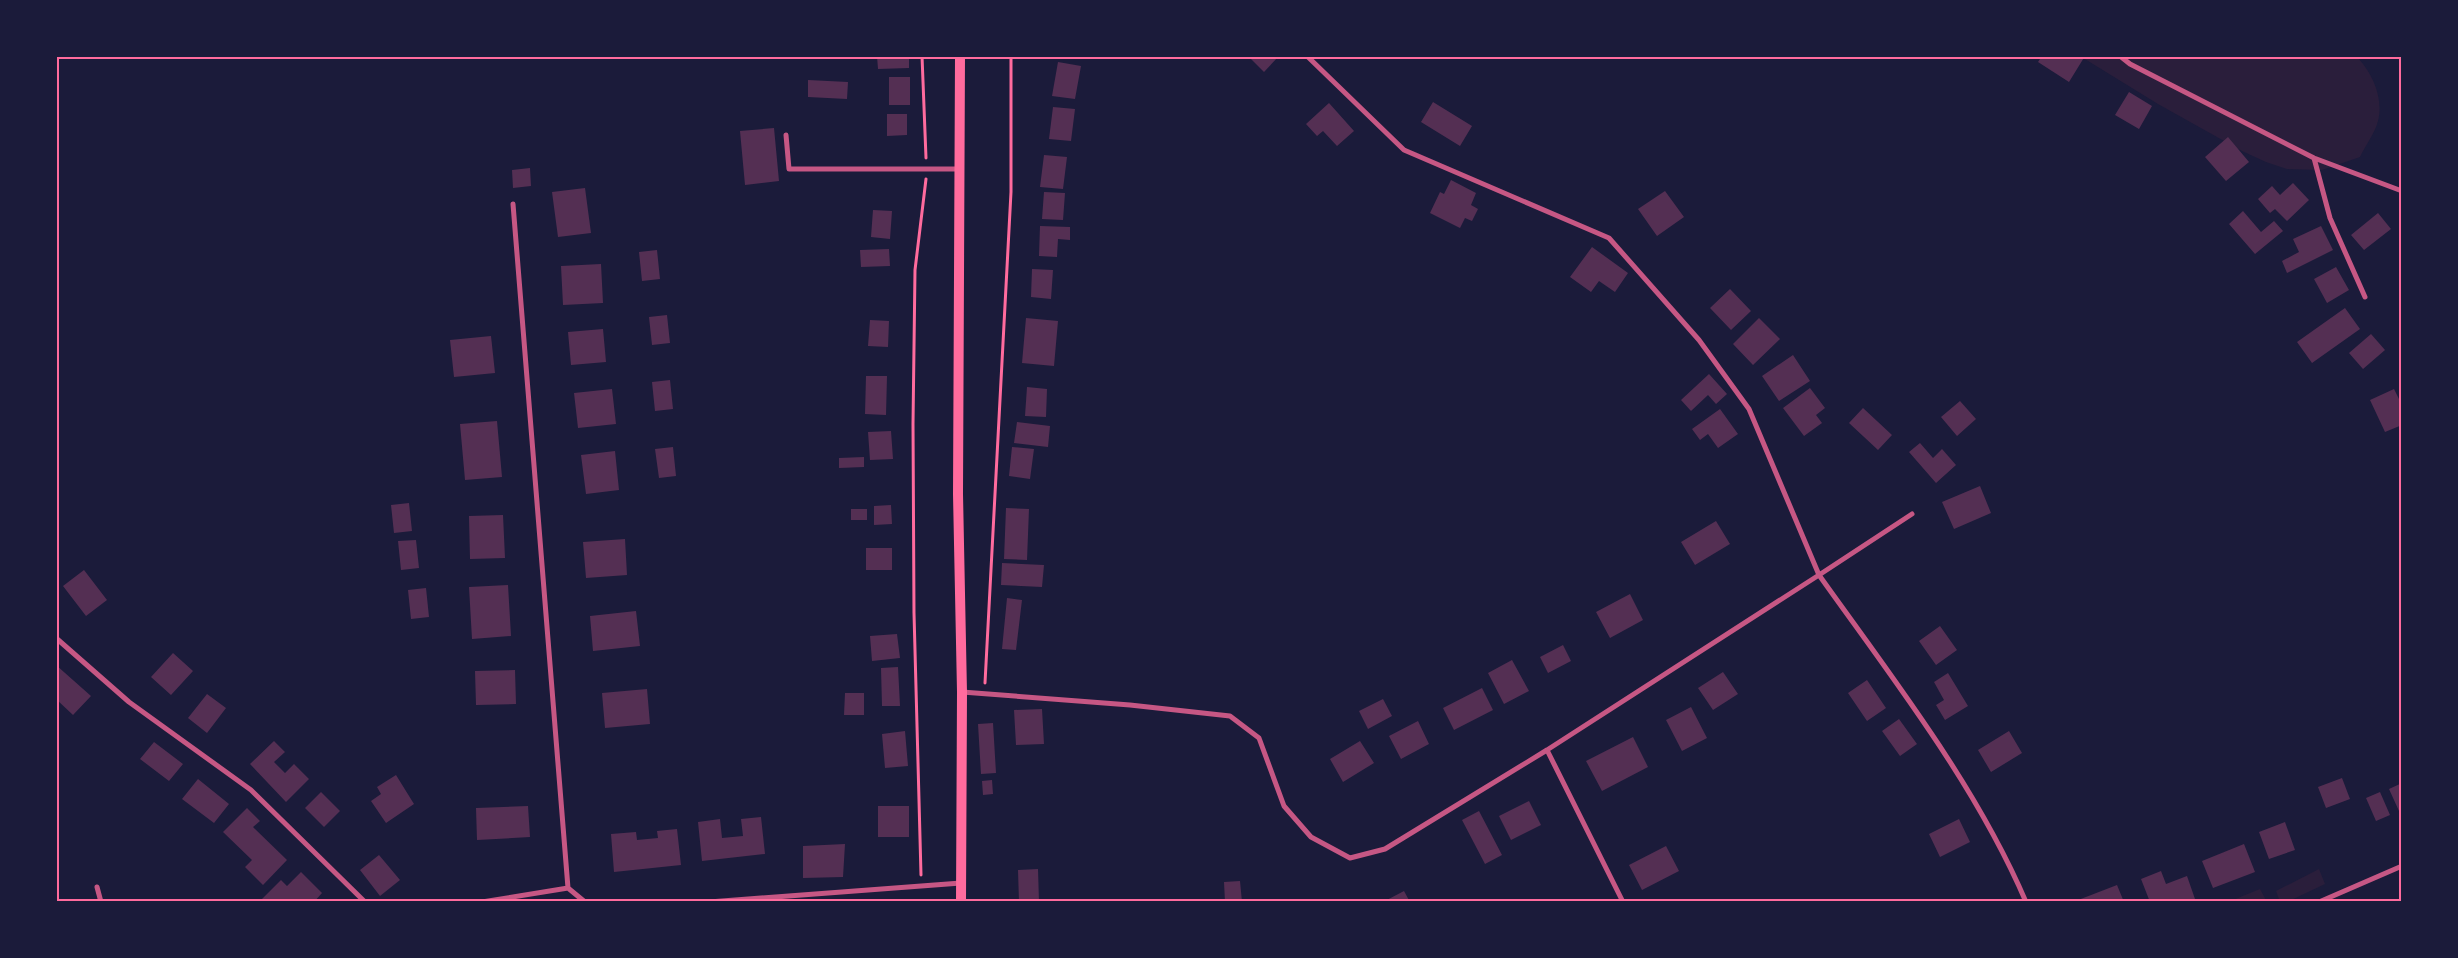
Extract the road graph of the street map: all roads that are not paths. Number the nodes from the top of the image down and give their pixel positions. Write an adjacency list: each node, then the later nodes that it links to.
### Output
1 (960, 56): 6 (main road)
2 (1307, 56): 11 (street)
3 (2120, 56): 5 (street)
4 (786, 135): 6 (street)
5 (2314, 158): 7 (street); 9 (street)
6 (959, 169): 13 (main road)
7 (2402, 191)
8 (513, 204): 18 (street)
9 (2365, 297)
10 (1912, 514): 11 (street)
11 (1819, 575): 14 (street); 26 (street)
12 (56, 638): 20 (street)
13 (962, 692): 14 (street); 16 (main road)
14 (1547, 750): 25 (street)
15 (2402, 866): 27 (street)
16 (961, 883): 23 (street); 24 (main road)
17 (97, 887): 19 (street)
18 (568, 888): 21 (street); 22 (street)
19 (100, 902)
20 (365, 902)
21 (482, 902)
22 (585, 902)
23 (709, 902)
24 (960, 902)
25 (1623, 902)
26 (2026, 902)
27 (2319, 902)

